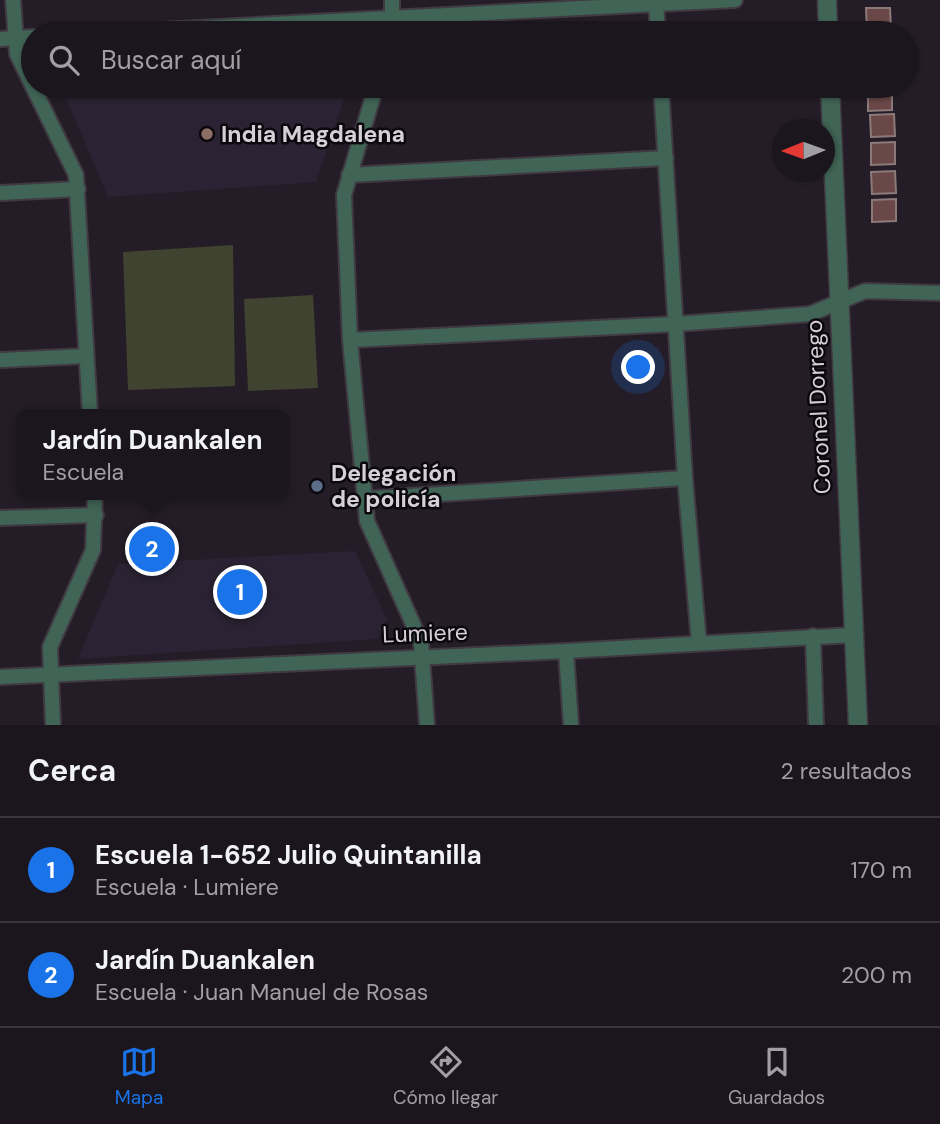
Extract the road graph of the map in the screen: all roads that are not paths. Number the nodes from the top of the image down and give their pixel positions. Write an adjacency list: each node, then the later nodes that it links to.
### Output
1 (13, 0): 12 (street)
2 (392, 0): 7 (street)
3 (735, 0): 5 (street)
4 (827, 0): 11 (street)
5 (656, 4): 6 (street); 10 (street)
6 (539, 5): 7 (street)
7 (393, 16): 8 (street); 9 (street)
8 (308, 21)
9 (393, 21)
10 (657, 21)
11 (828, 21)
12 (7, 39): 13 (street)
13 (21, 62)
14 (38, 98): 20 (street)
15 (372, 98): 19 (street)
16 (662, 98): 18 (street)
17 (830, 98): 23 (street, Coronel Dorrego)
18 (666, 158): 19 (street); 24 (street)
19 (349, 175): 25 (street)
20 (78, 189): 21 (street); 26 (street)
21 (0, 193)
22 (940, 293): 23 (street)
23 (838, 304): 24 (street); 34 (street, Coronel Dorrego)
24 (676, 324): 25 (street); 29 (street)
25 (350, 340): 30 (street)
26 (86, 356): 27 (street); 28 (street)
27 (0, 360)
28 (90, 409)
29 (685, 478): 30 (street); 36 (street)
30 (363, 499): 38 (street)
31 (95, 500): 32 (street)
32 (96, 515): 33 (street); 39 (street)
33 (0, 518)
34 (853, 635): 35 (street, Lumiere); 45 (street, Coronel Dorrego)
35 (813, 636): 36 (street, Lumiere); 44 (street)
36 (699, 643): 37 (street, Lumiere)
37 (566, 651): 38 (street, Lumiere); 43 (street)
38 (423, 656): 39 (street, Lumiere); 42 (street)
39 (50, 674): 40 (street, Lumiere); 41 (street)
40 (0, 677)
41 (53, 725)
42 (427, 725)
43 (571, 725)
44 (817, 725)
45 (858, 725)

